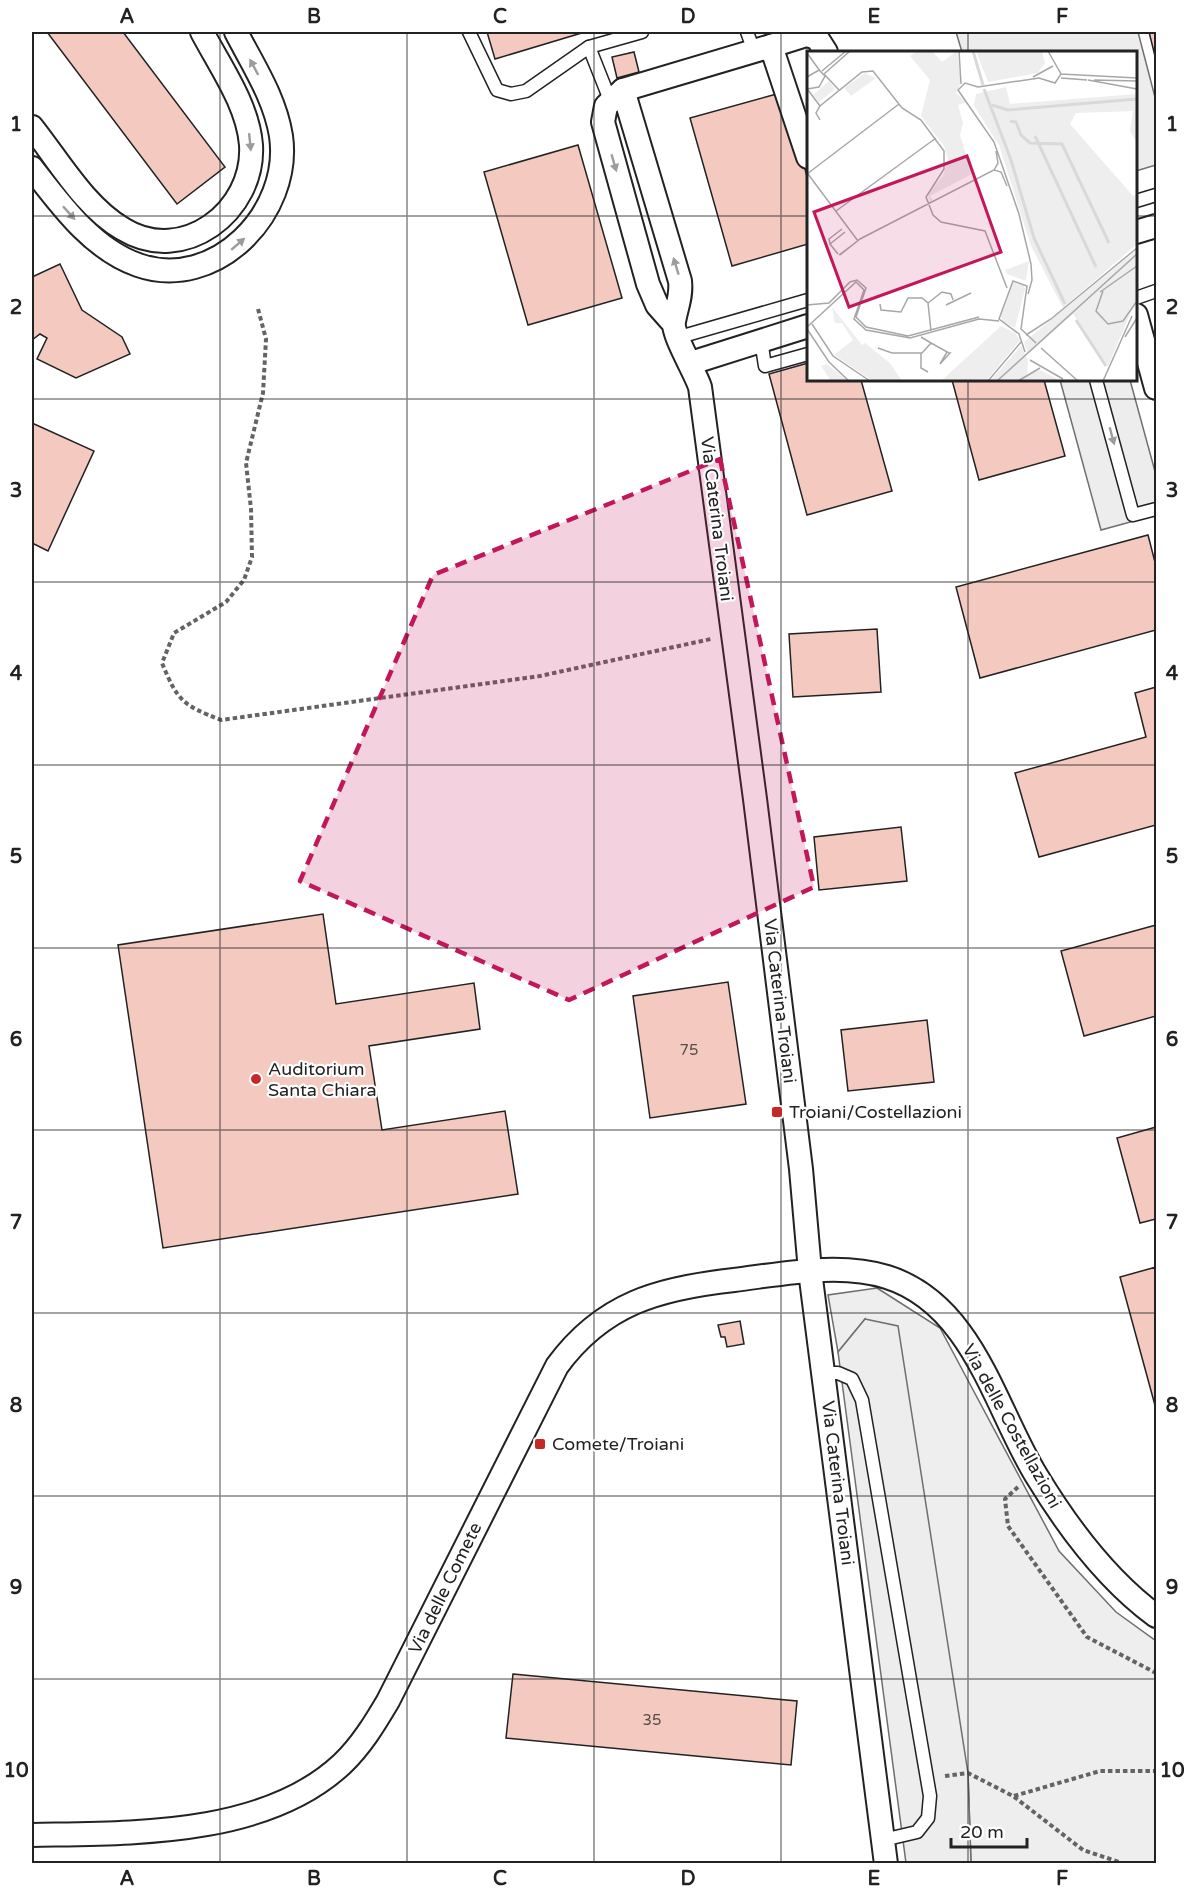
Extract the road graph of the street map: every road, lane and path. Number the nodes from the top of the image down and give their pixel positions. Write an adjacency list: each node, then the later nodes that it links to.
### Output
1 (202, 32): 9 (street, one-way to 9)
2 (236, 32): 11 (street, one-way to 2)
3 (469, 32): 6 (lane)
4 (642, 32): 6 (lane)
5 (758, 43): 7 (street); 8 (street); 10 (street)
6 (590, 47): 8 (lane)
7 (825, 51)
8 (617, 95): 23 (street, one-way to 8); 23 (street, Via Caterina Troiani, one-way to 23)
9 (32, 127)
10 (807, 156)
11 (32, 168)
12 (1156, 195): 13 (lane)
13 (1137, 201)
14 (1156, 226): 15 (street)
15 (1137, 232)
16 (1156, 291): 17 (lane)
17 (1137, 298)
18 (807, 300): 20 (lane)
19 (258, 309): 30 (path)
20 (766, 313): 23 (lane); 24 (lane)
21 (1137, 319): 28 (street)
22 (807, 326): 24 (street)
23 (675, 331): 26 (street, Via Caterina Troiani)
24 (767, 338): 25 (lane); 26 (street)
25 (807, 354)
26 (691, 363): 30 (street, Via Caterina Troiani)
27 (1096, 381): 29 (lane, one-way to 29)
28 (1156, 388)
29 (1156, 509)
30 (732, 634): 31 (street, Via Caterina Troiani)
31 (810, 1271): 32 (street, Via Caterina Troiani); 33 (street, Via delle Costellazioni); 39 (street, Via delle Comete)
32 (824, 1373): 40 (street, Via Caterina Troiani); 40 (lane)
33 (1035, 1473): 34 (street, Via delle Costellazioni); 35 (path)
34 (1156, 1616)
35 (1156, 1673)
36 (1156, 1771): 38 (path)
37 (968, 1773): 38 (path)
38 (1013, 1796): 42 (path)
39 (32, 1835)
40 (883, 1840): 41 (street, Via Caterina Troiani)
41 (886, 1863)
42 (1125, 1863)

